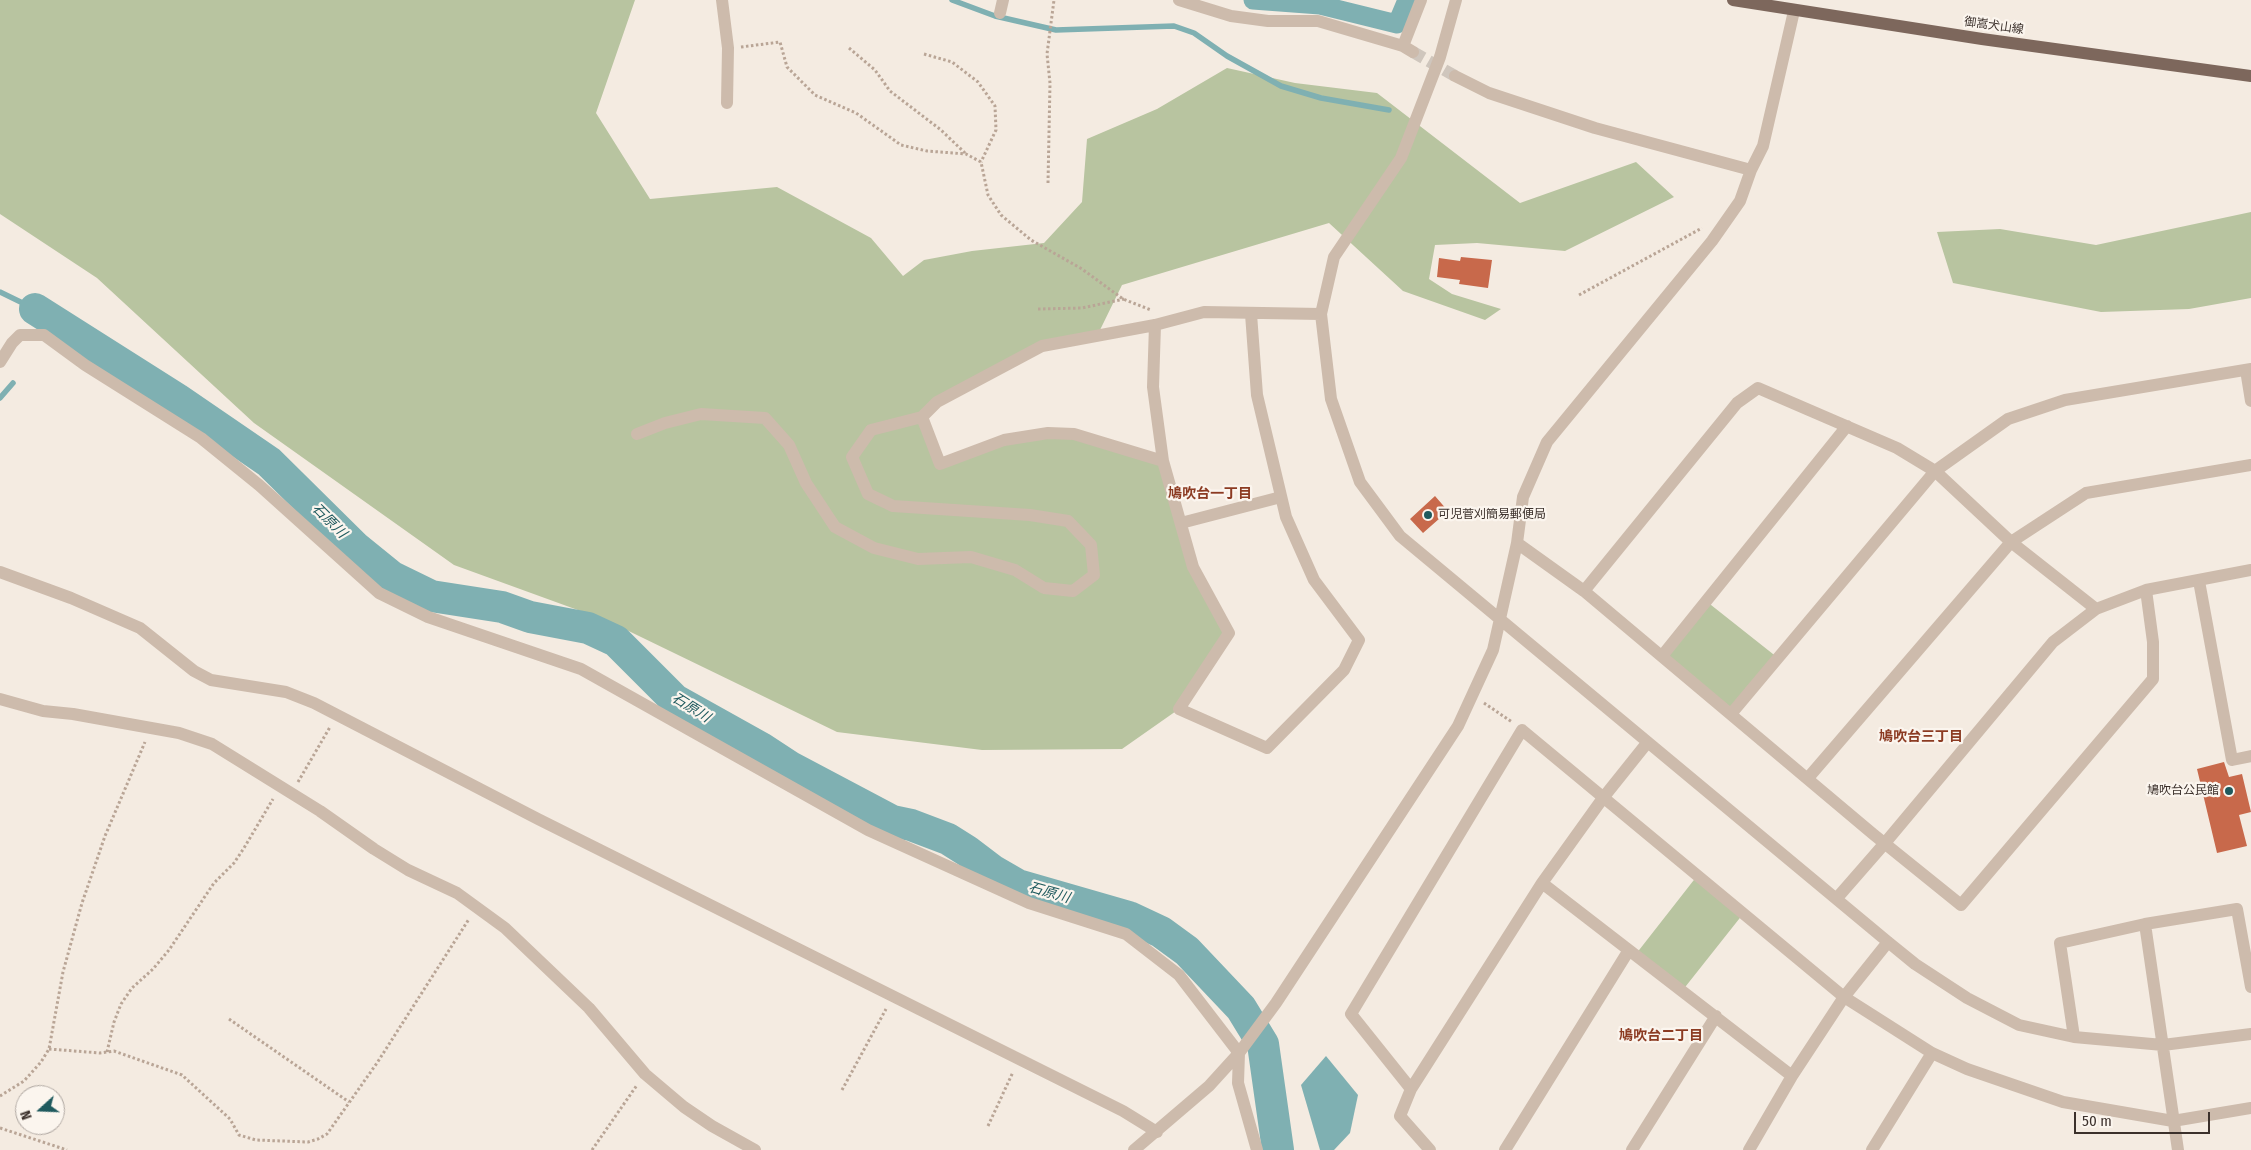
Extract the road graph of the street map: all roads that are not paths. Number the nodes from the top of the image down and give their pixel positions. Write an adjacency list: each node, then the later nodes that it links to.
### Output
1 (722, 0): 11 (street)
2 (1003, 0): 8 (street)
3 (1178, 0): 4 (street)
4 (1421, 0)
5 (1456, 0): 14 (street)
6 (1733, 0): 7 (main road, 御嵩犬山線)
7 (1794, 10): 10 (main road, 御嵩犬山線); 12 (street)
8 (1000, 13)
9 (1455, 76): 12 (street)
10 (2251, 76)
11 (727, 103)
12 (1751, 170): 28 (street)
13 (1250, 314): 14 (street); 15 (street); 25 (street)
14 (1321, 314): 35 (street)
15 (1155, 325): 19 (street); 22 (street)
16 (0, 362): 55 (street)
17 (2249, 370): 18 (street); 24 (street)
18 (2251, 400)
19 (922, 416): 21 (street); 22 (street)
20 (1847, 426): 24 (street); 33 (street); 36 (street)
21 (637, 434)
22 (1163, 461): 26 (street)
23 (2251, 465): 27 (street)
24 (1935, 471): 27 (street); 38 (street)
25 (1281, 497): 26 (street); 26 (street)
26 (1181, 523)
27 (2011, 542): 34 (street); 41 (street)
28 (1517, 543): 33 (street); 35 (street)
29 (2251, 570): 31 (street)
30 (0, 572): 61 (street)
31 (2199, 581): 32 (street); 40 (street)
32 (2146, 590): 34 (street); 43 (street)
33 (1584, 591): 36 (street)
34 (2096, 609): 43 (street)
35 (1500, 618): 39 (street); 55 (street)
36 (1662, 656): 38 (street)
37 (0, 698): 62 (street)
38 (1731, 714): 41 (street)
39 (1647, 743): 42 (street); 45 (street)
40 (2251, 756)
41 (1808, 778): 43 (street)
42 (1603, 798): 44 (street); 50 (street); 58 (street)
43 (1886, 843): 45 (street)
44 (1542, 883): 48 (street); 58 (street)
45 (1836, 898): 47 (street)
46 (2145, 924): 49 (street); 53 (street); 54 (street)
47 (1888, 942): 50 (street); 53 (street)
48 (1629, 950): 51 (street); 66 (street)
49 (2251, 986)
50 (1844, 997): 56 (street); 57 (street)
51 (1716, 1016): 57 (street); 67 (street)
52 (2251, 1034): 54 (street)
53 (2074, 1037): 54 (street)
54 (2163, 1045): 60 (street)
55 (1239, 1053): 61 (street); 64 (street)
56 (1932, 1053): 60 (street); 69 (street)
57 (1792, 1076): 68 (street)
58 (1411, 1089): 65 (street)
59 (2251, 1108): 60 (street)
60 (2173, 1121): 70 (street)
61 (1157, 1132): 63 (street)
62 (755, 1150)
63 (1134, 1150)
64 (1257, 1150)
65 (1430, 1150)
66 (1505, 1150)
67 (1632, 1150)
68 (1749, 1150)
69 (1872, 1150)
70 (2178, 1150)

